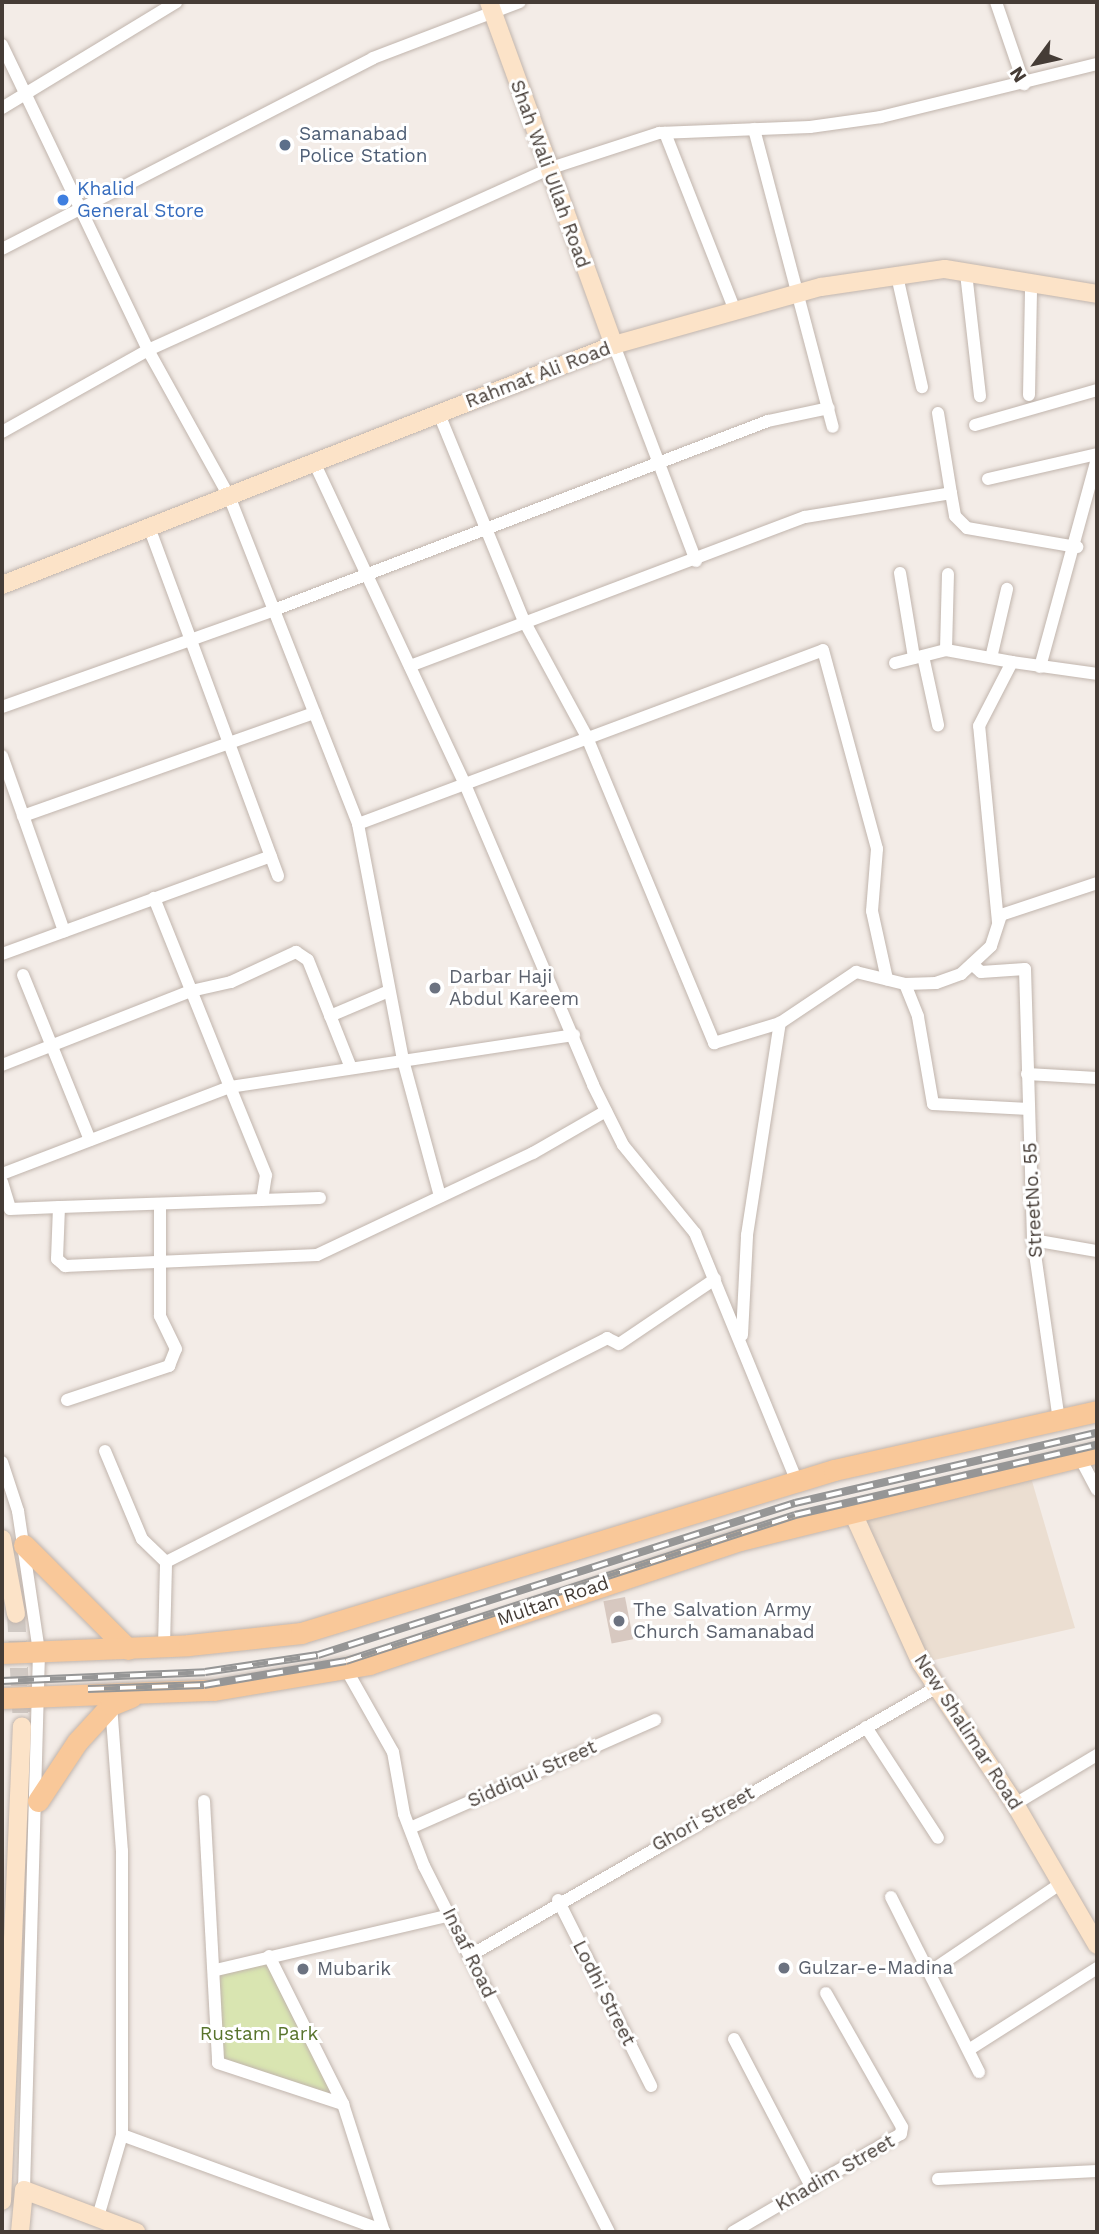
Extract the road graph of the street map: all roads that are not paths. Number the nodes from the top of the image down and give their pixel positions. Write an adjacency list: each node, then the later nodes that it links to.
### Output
1 (176, 2): 8 (street)
2 (520, 2): 4 (street)
3 (996, 2): 7 (street)
4 (489, 6): 12 (street, Shah Wali Ullah Road); 13 (street)
5 (2, 45): 8 (street)
6 (1097, 64): 7 (street)
7 (1024, 84): 10 (street)
8 (23, 97): 9 (street); 13 (street)
9 (2, 108)
10 (754, 129): 11 (street); 18 (street)
11 (665, 133): 12 (street); 20 (street)
12 (548, 169): 21 (street, Shah Wali Ullah Road); 22 (street)
13 (78, 209): 14 (street); 22 (street)
14 (2, 249)
15 (966, 274): 16 (street, Rahmat Ali Road); 17 (street, Rahmat Ali Road); 26 (street)
16 (897, 276): 18 (street, Rahmat Ali Road); 23 (street)
17 (1031, 286): 19 (street, Rahmat Ali Road); 25 (street)
18 (802, 292): 20 (street, Rahmat Ali Road); 27 (street)
19 (1097, 294)
20 (735, 311): 21 (street, Rahmat Ali Road)
21 (614, 345): 29 (street, Rahmat Ali Road); 35 (street)
22 (148, 351): 32 (street); 38 (street)
23 (922, 387)
24 (1097, 390): 30 (street)
25 (1029, 395)
26 (980, 396)
27 (829, 408): 31 (street); 35 (street)
28 (938, 413): 37 (street)
29 (439, 414): 34 (street, Rahmat Ali Road); 40 (street)
30 (975, 425)
31 (833, 426)
32 (2, 432)
33 (1097, 456): 36 (street); 41 (street)
34 (314, 462): 38 (street, Rahmat Ali Road); 44 (street)
35 (656, 463): 40 (street); 42 (street)
36 (988, 479)
37 (951, 493): 41 (street); 42 (street)
38 (229, 496): 39 (street, Rahmat Ali Road); 48 (street)
39 (149, 527): 46 (street, Rahmat Ali Road); 50 (street)
40 (485, 529): 44 (street); 49 (street)
41 (1077, 547): 57 (street)
42 (696, 561): 49 (street)
43 (900, 573): 52 (street)
44 (366, 574): 48 (street); 56 (street)
45 (948, 574): 51 (street)
46 (2, 585)
47 (1007, 589): 53 (street)
48 (274, 610): 50 (street); 60 (street)
49 (526, 625): 56 (street); 62 (street)
50 (191, 641): 59 (street); 63 (street)
51 (947, 650): 52 (street); 53 (street)
52 (918, 657): 55 (street); 61 (street)
53 (991, 658): 54 (street)
54 (1012, 662): 57 (street); 72 (street)
55 (895, 663)
56 (410, 666): 65 (street)
57 (1040, 667): 58 (street)
58 (1097, 674)
59 (2, 707)
60 (314, 713): 63 (street); 67 (street)
61 (938, 725)
62 (586, 735): 65 (street); 77 (street); 82 (street)
63 (228, 744): 66 (street); 68 (street)
64 (2, 756): 66 (street)
65 (464, 782): 67 (street); 83 (street)
66 (23, 816): 73 (street)
67 (358, 824): 79 (street)
68 (271, 856): 69 (street); 71 (street)
69 (278, 876)
70 (1097, 883): 72 (street)
71 (154, 898): 73 (street); 80 (street)
72 (999, 922): 75 (street)
73 (64, 931): 74 (street)
74 (2, 954)
75 (972, 964): 78 (street); 88 (street, StreetNo. 55)
76 (23, 975): 84 (street)
77 (887, 979): 78 (street); 82 (street)
78 (905, 984): 91 (street)
79 (389, 990): 81 (street); 85 (street)
80 (191, 992): 81 (street); 84 (street); 90 (street)
81 (330, 1017): 87 (street)
82 (780, 1023): 105 (street)
83 (573, 1035): 85 (street); 92 (street)
84 (51, 1045): 86 (street); 93 (street)
85 (402, 1060): 87 (street); 96 (street)
86 (2, 1065)
87 (351, 1068): 90 (street)
88 (1027, 1074): 89 (street); 91 (street, StreetNo. 55)
89 (1097, 1078)
90 (230, 1087): 93 (street); 98 (street)
91 (1028, 1109): 101 (street, StreetNo. 55)
92 (606, 1111): 96 (street); 104 (street)
93 (90, 1140): 94 (street)
94 (2, 1174)
95 (2, 1182): 100 (street)
96 (440, 1196): 103 (street)
97 (320, 1198): 98 (street)
98 (262, 1200): 99 (street)
99 (160, 1204): 100 (street); 103 (street)
100 (59, 1207): 103 (street)
101 (1033, 1240): 102 (street); 108 (street, StreetNo. 55)
102 (1097, 1251)
103 (161, 1262): 106 (street)
104 (715, 1279): 105 (street); 117 (street)
105 (742, 1342): 112 (street)
106 (67, 1400)
107 (1097, 1411): 108 (main road)
108 (1059, 1420): 112 (main road)
109 (105, 1451): 117 (street)
110 (1088, 1454): 113 (street); 114 (main road, Multan Road)
111 (2, 1462): 116 (street)
112 (797, 1482): 119 (main road)
113 (1097, 1490)
114 (852, 1511): 123 (main road, Multan Road); 124 (street, New Shalimar Road)
115 (2, 1539): 118 (street)
116 (24, 1545): 120 (main road); 121 (street)
117 (166, 1562): 119 (street)
118 (16, 1614)
119 (164, 1646): 120 (main road)
120 (128, 1649): 121 (main road)
121 (39, 1652): 122 (main road); 126 (street)
122 (2, 1653)
123 (346, 1669): 125 (main road, Multan Road); 136 (street, Insaf Road)
124 (937, 1687): 131 (street, Ghori Street); 135 (street, New Shalimar Road)
125 (137, 1695): 126 (main road, Multan Road); 128 (main road)
126 (39, 1697): 127 (main road, Multan Road); 133 (street)
127 (2, 1699)
128 (111, 1706): 133 (main road); 154 (street)
129 (655, 1720): 136 (street, Siddiqui Street)
130 (22, 1726): 159 (street)
131 (866, 1727): 137 (street); 140 (street, Ghori Street)
132 (1097, 1755): 135 (street)
133 (38, 1801): 158 (street)
134 (204, 1801): 146 (street)
135 (1015, 1804): 138 (street, New Shalimar Road)
136 (410, 1828): 141 (street, Insaf Road)
137 (938, 1838)
138 (1060, 1884): 142 (street, New Shalimar Road); 147 (street)
139 (891, 1897): 147 (street)
140 (558, 1900): 143 (street, Ghori Street); 152 (street, Lodhi Street)
141 (450, 1915): 143 (street, Insaf Road); 144 (street)
142 (1097, 1945)
143 (471, 1955): 164 (street, Insaf Road)
144 (268, 1956): 146 (street); 153 (street)
145 (1097, 1969): 150 (street)
146 (216, 1970): 153 (street)
147 (932, 1970): 150 (street)
148 (827, 1993): 157 (street, Khadim Street)
149 (734, 2039): 157 (street)
150 (970, 2049): 151 (street)
151 (979, 2072)
152 (651, 2086)
153 (343, 2104): 163 (street)
154 (122, 2135): 160 (street); 163 (street)
155 (1097, 2171): 156 (street)
156 (938, 2179)
157 (812, 2188): 165 (street, Khadim Street)
158 (24, 2190): 160 (street); 161 (street)
159 (2, 2201)
160 (97, 2220): 162 (street)
161 (20, 2232)
162 (136, 2232)
163 (384, 2232)
164 (609, 2232)
165 (733, 2232)

